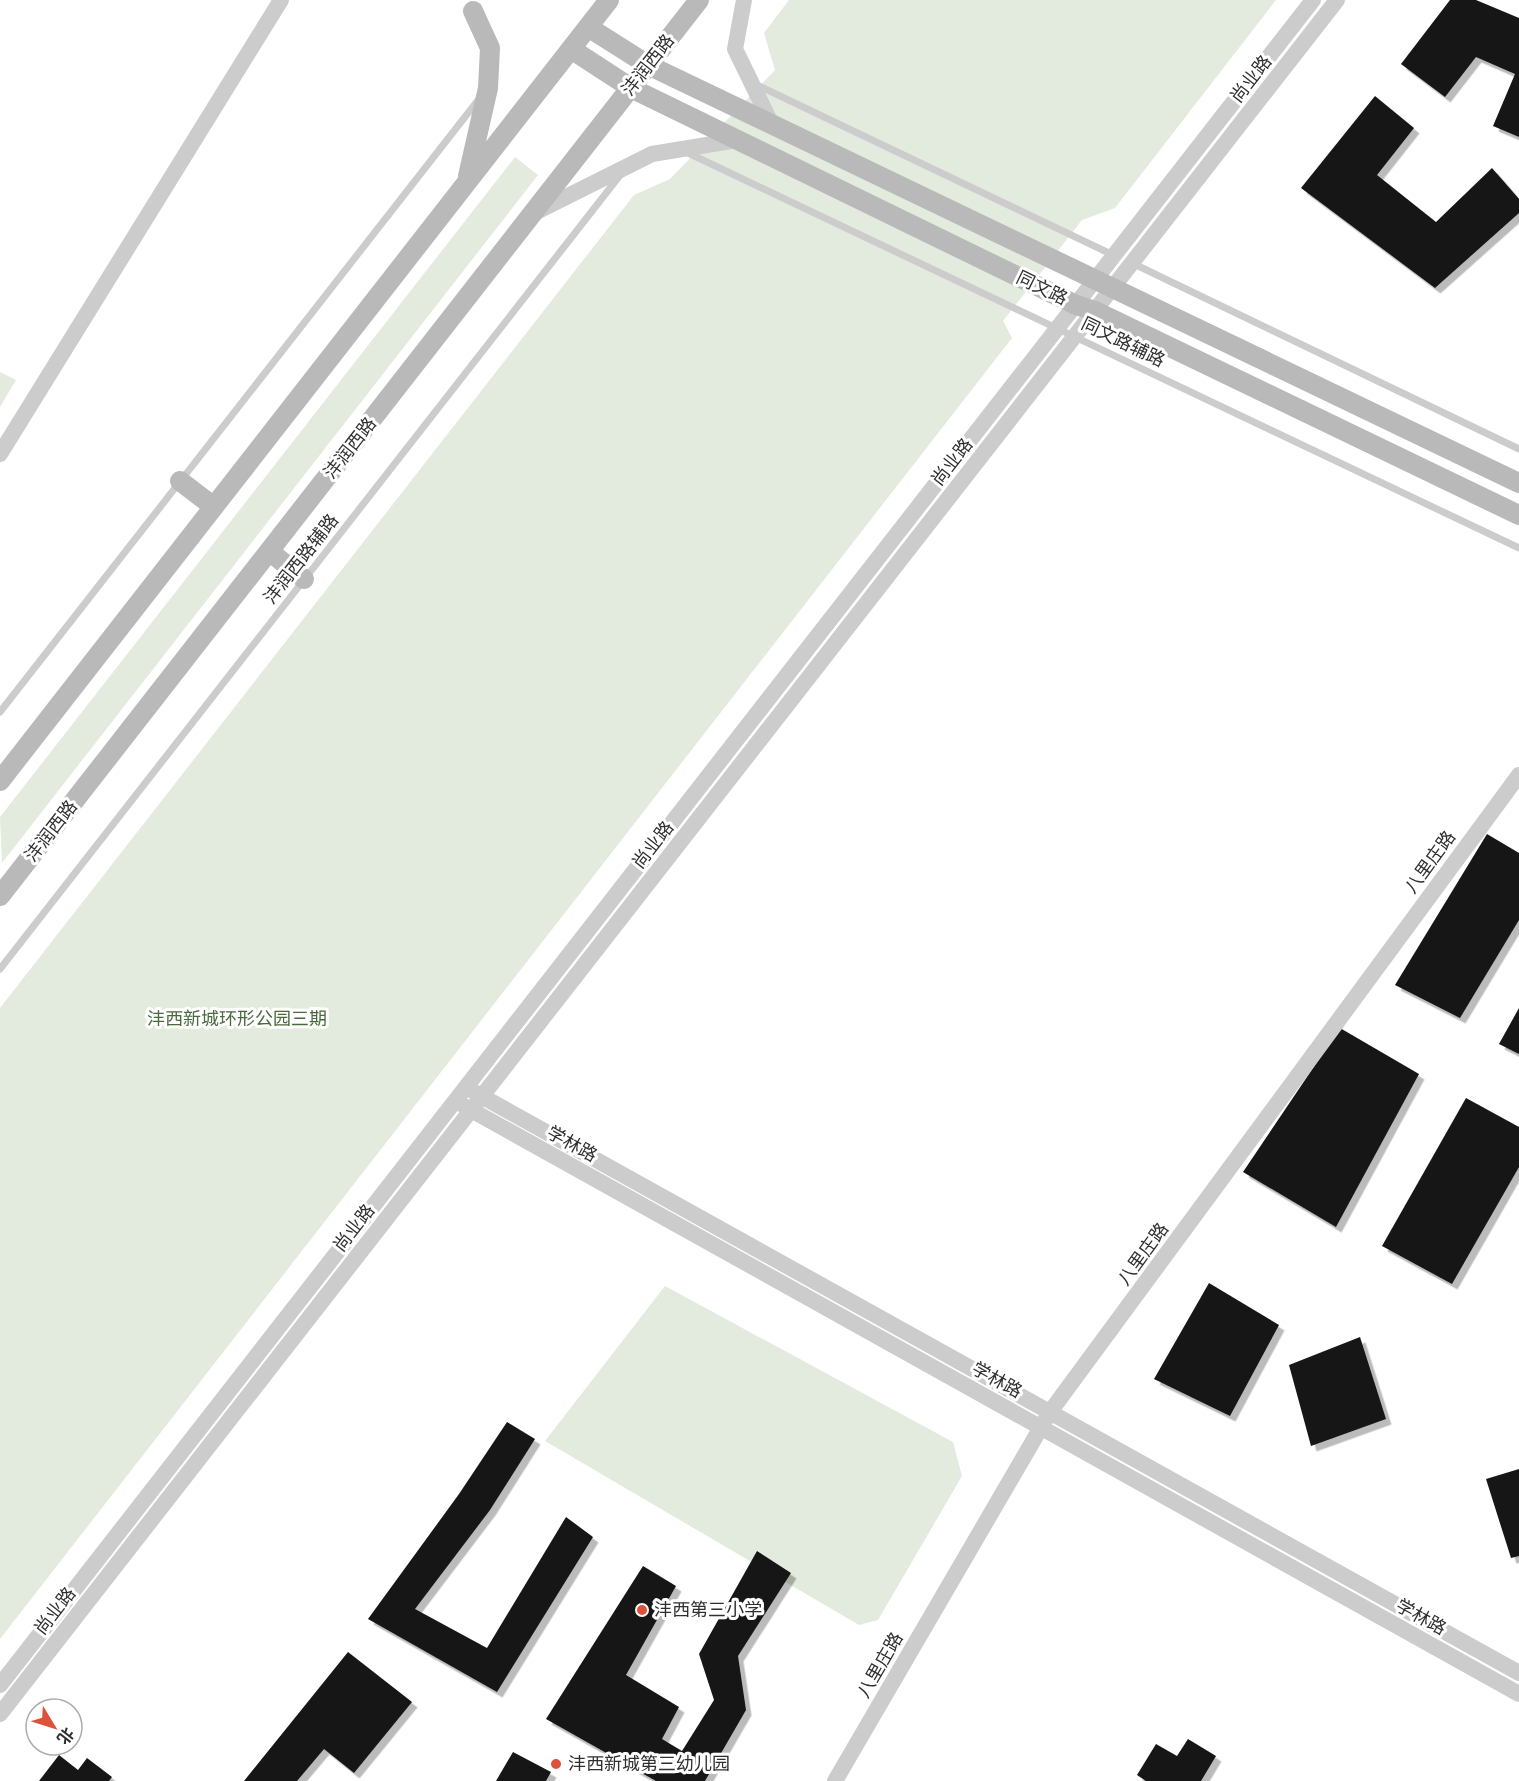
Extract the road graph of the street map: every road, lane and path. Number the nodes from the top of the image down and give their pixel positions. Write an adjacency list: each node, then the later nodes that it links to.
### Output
1 (281, 0): 27 (street)
2 (609, 0): 8 (main road)
3 (699, 0): 10 (main road, 沣润西路)
4 (1313, 0): 20 (street, 尚业路)
5 (1337, 0): 21 (street, 尚业路)
6 (746, 4): 11 (street)
7 (475, 9): 12 (main road)
8 (588, 27): 9 (main road); 10 (main road, 同文路)
9 (571, 48): 13 (main road, 同文路); 18 (main road)
10 (648, 65): 13 (main road, 沣润西路); 14 (main road, 同文路)
11 (751, 82): 14 (street); 20 (lane)
12 (488, 88): 18 (main road); 28 (lane)
13 (631, 88): 15 (main road, 同文路); 19 (main road, 沣润西路)
14 (772, 125): 22 (main road, 同文路)
15 (737, 140): 16 (street); 23 (main road, 同文路)
16 (681, 149): 17 (street); 24 (lane, 同文路辅路)
17 (627, 167): 19 (street); 34 (lane, 沣润西路辅路)
18 (467, 183): 30 (main road)
19 (531, 215): 33 (main road, 沣润西路)
20 (1114, 256): 21 (lane); 22 (street, 尚业路)
21 (1132, 264): 22 (street, 尚业路); 26 (lane)
22 (1104, 285): 23 (street, 尚业路); 29 (main road, 同文路)
23 (1085, 308): 24 (street, 尚业路); 25 (street, 尚业路); 31 (main road, 同文路)
24 (1059, 328): 25 (lane, 同文路辅路); 40 (street, 尚业路)
25 (1075, 336): 32 (lane, 同文路辅路); 41 (street, 尚业路)
26 (1519, 449)
27 (0, 454)
28 (180, 482): 30 (main road); 35 (lane)
29 (1519, 483)
30 (214, 507): 37 (main road)
31 (1519, 515)
32 (1519, 548)
33 (269, 551): 34 (main road); 38 (main road, 沣润西路)
34 (304, 579): 39 (lane, 沣润西路辅路)
35 (0, 712)
36 (1519, 775): 44 (street, 八里庄路)
37 (0, 782)
38 (0, 896)
39 (0, 969)
40 (466, 1088): 41 (street, 学林路); 42 (street, 尚业路)
41 (482, 1096): 43 (street, 尚业路); 44 (street, 学林路)
42 (455, 1101): 43 (street, 学林路); 47 (street, 尚业路)
43 (471, 1110): 45 (street, 学林路); 49 (street, 尚业路)
44 (1050, 1412): 45 (street, 八里庄路); 46 (street, 学林路)
45 (1042, 1428): 48 (street, 学林路); 50 (street, 八里庄路)
46 (1519, 1673)
47 (0, 1685)
48 (1519, 1694)
49 (0, 1714)
50 (835, 1781)

